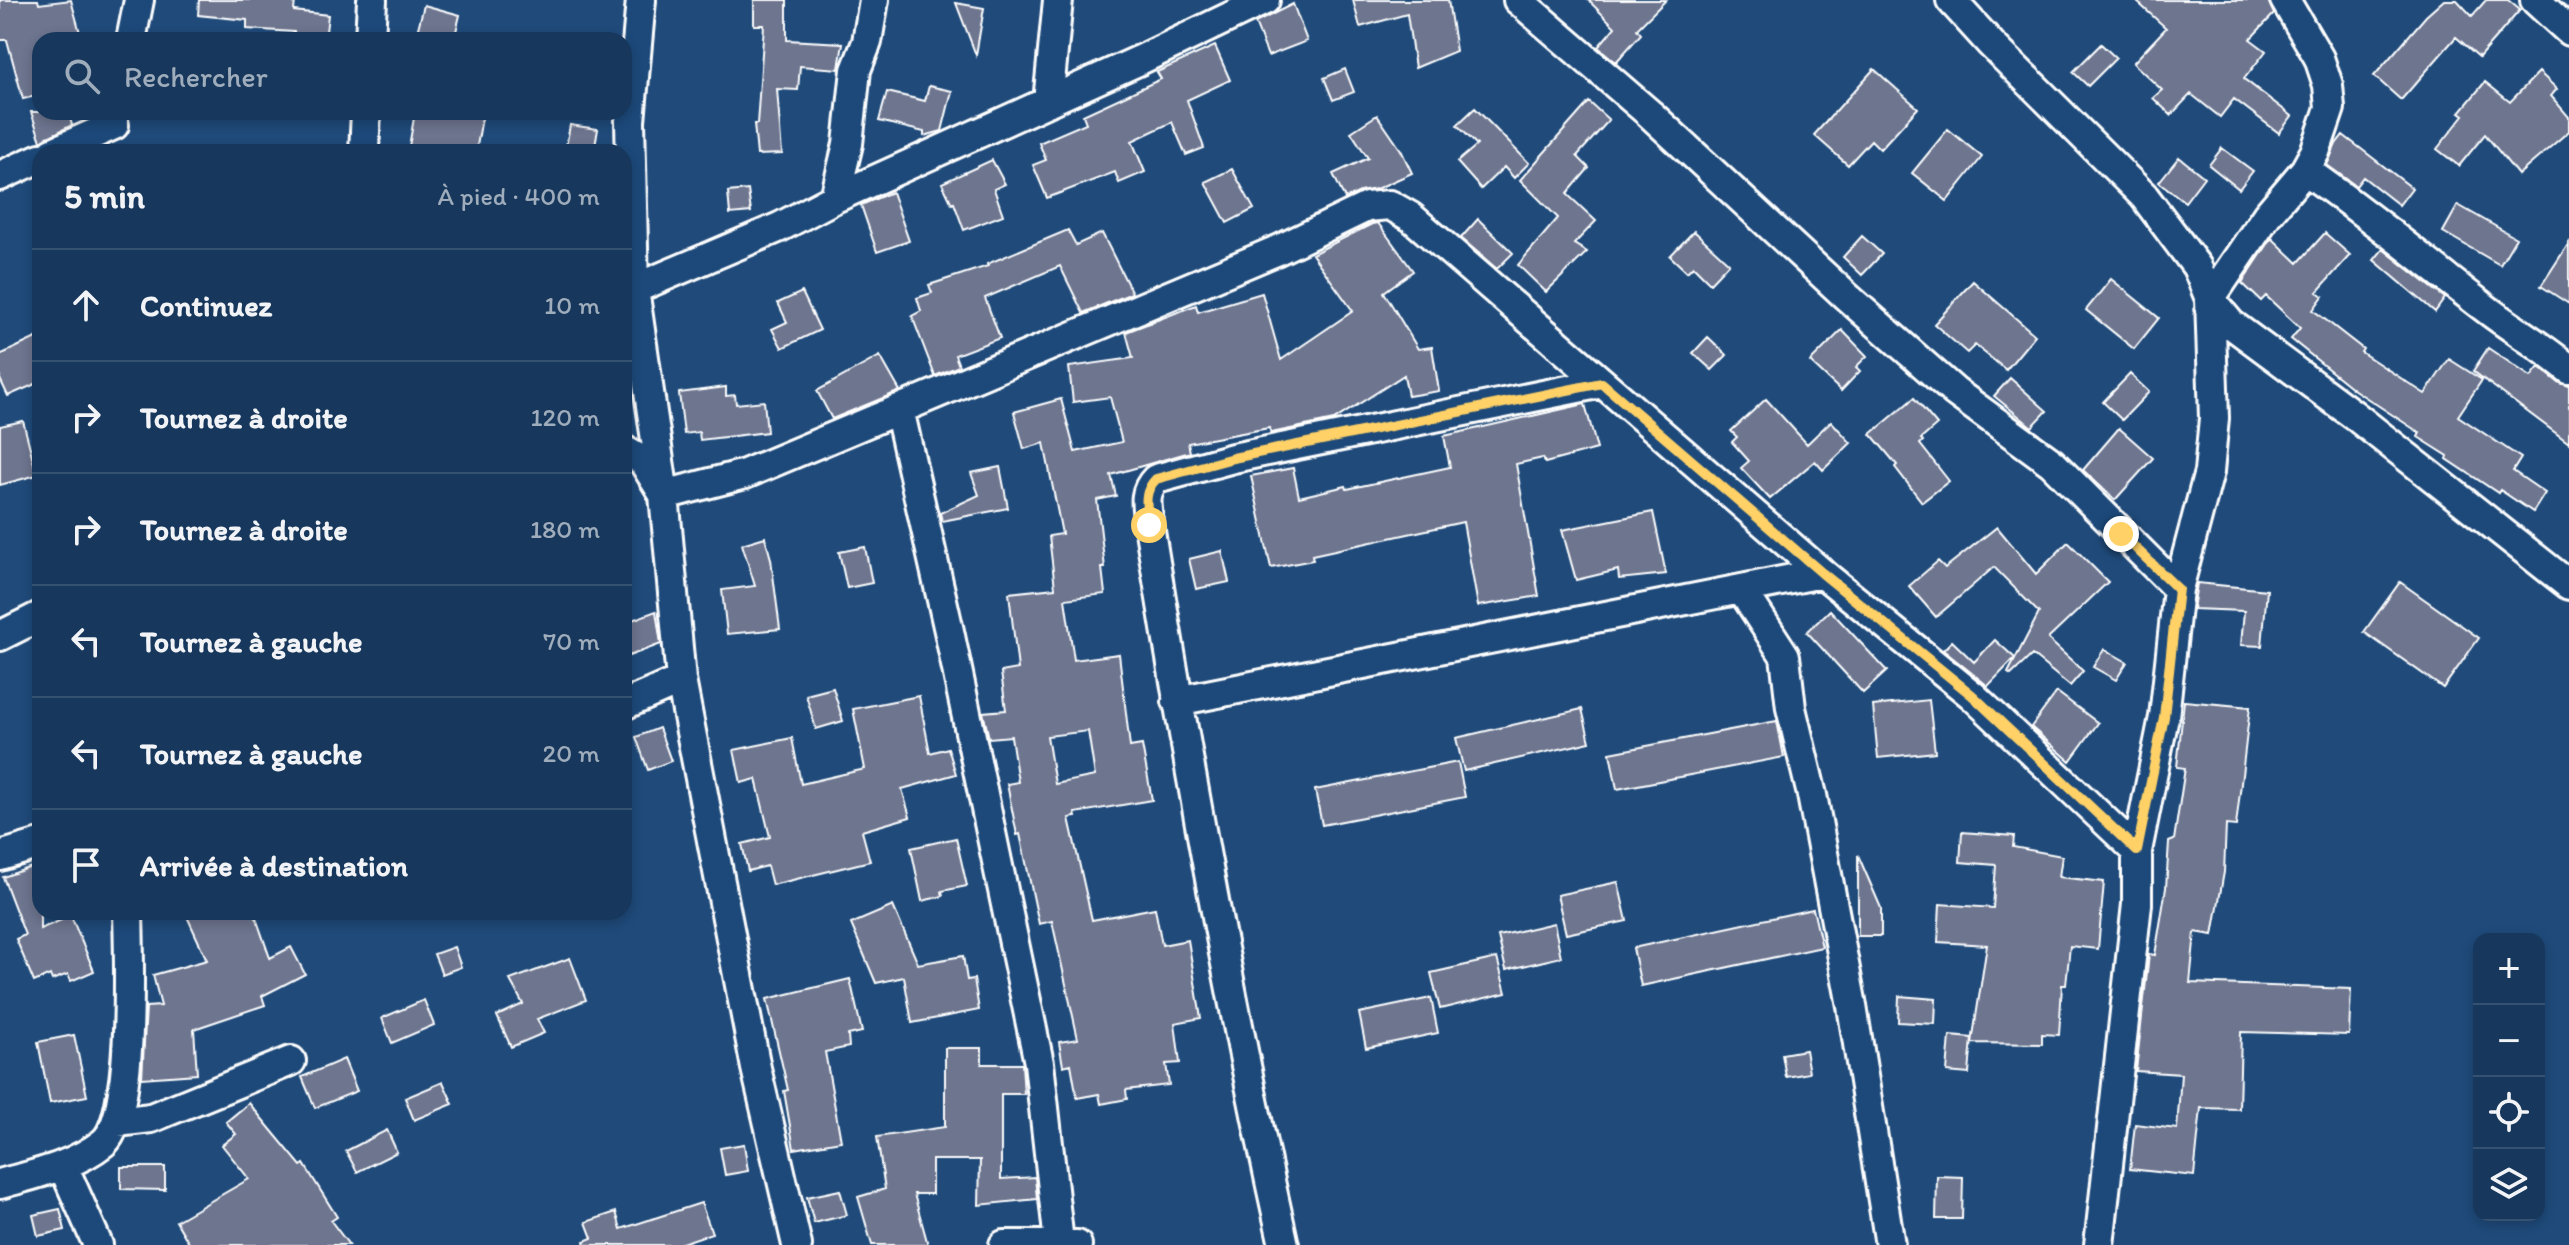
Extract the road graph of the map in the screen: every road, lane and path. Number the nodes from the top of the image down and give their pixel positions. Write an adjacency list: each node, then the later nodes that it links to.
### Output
1 (139, 0): 12 (street)
2 (372, 0): 13 (street)
3 (641, 0): 14 (street)
4 (874, 0): 25 (street)
5 (1058, 0): 15 (street)
6 (1265, 0): 15 (street)
7 (1518, 0): 36 (street)
8 (1951, 0): 28 (street)
9 (2285, 0): 23 (street)
10 (2535, 0): 11 (street)
11 (2569, 31)
12 (133, 32)
13 (370, 32)
14 (632, 99)
15 (1048, 102): 25 (street)
16 (366, 120): 20 (street)
17 (630, 120): 21 (street)
18 (114, 130): 19 (street)
19 (75, 144)
20 (364, 144)
21 (631, 144)
22 (32, 162): 24 (street)
23 (2305, 170): 28 (street); 29 (street)
24 (0, 176)
25 (835, 198): 27 (street)
26 (632, 205): 27 (street)
27 (634, 289): 33 (street)
28 (2210, 299): 35 (street); 36 (street)
29 (2569, 369)
30 (1602, 383): 31 (street); 34 (street); 42 (street)
31 (899, 409): 33 (street); 52 (street)
32 (632, 455): 33 (street)
33 (664, 495): 40 (street)
34 (1822, 573): 37 (street); 44 (street)
35 (2569, 585)
36 (2178, 589): 44 (street)
37 (1742, 590): 42 (street); 56 (street)
38 (32, 620): 39 (street)
39 (0, 636)
40 (681, 680): 41 (street); 53 (street)
41 (632, 701)
42 (1177, 701): 55 (street)
43 (32, 846): 45 (street)
44 (2137, 851): 57 (street)
45 (0, 856)
46 (128, 920): 48 (street)
47 (291, 1061): 48 (street)
48 (117, 1122): 49 (street)
49 (63, 1166): 50 (street); 51 (street)
50 (0, 1184)
51 (94, 1242)
52 (1068, 1244): 54 (street)
53 (797, 1245)
54 (1004, 1245)
55 (1284, 1245)
56 (1890, 1245)
57 (2099, 1245)

